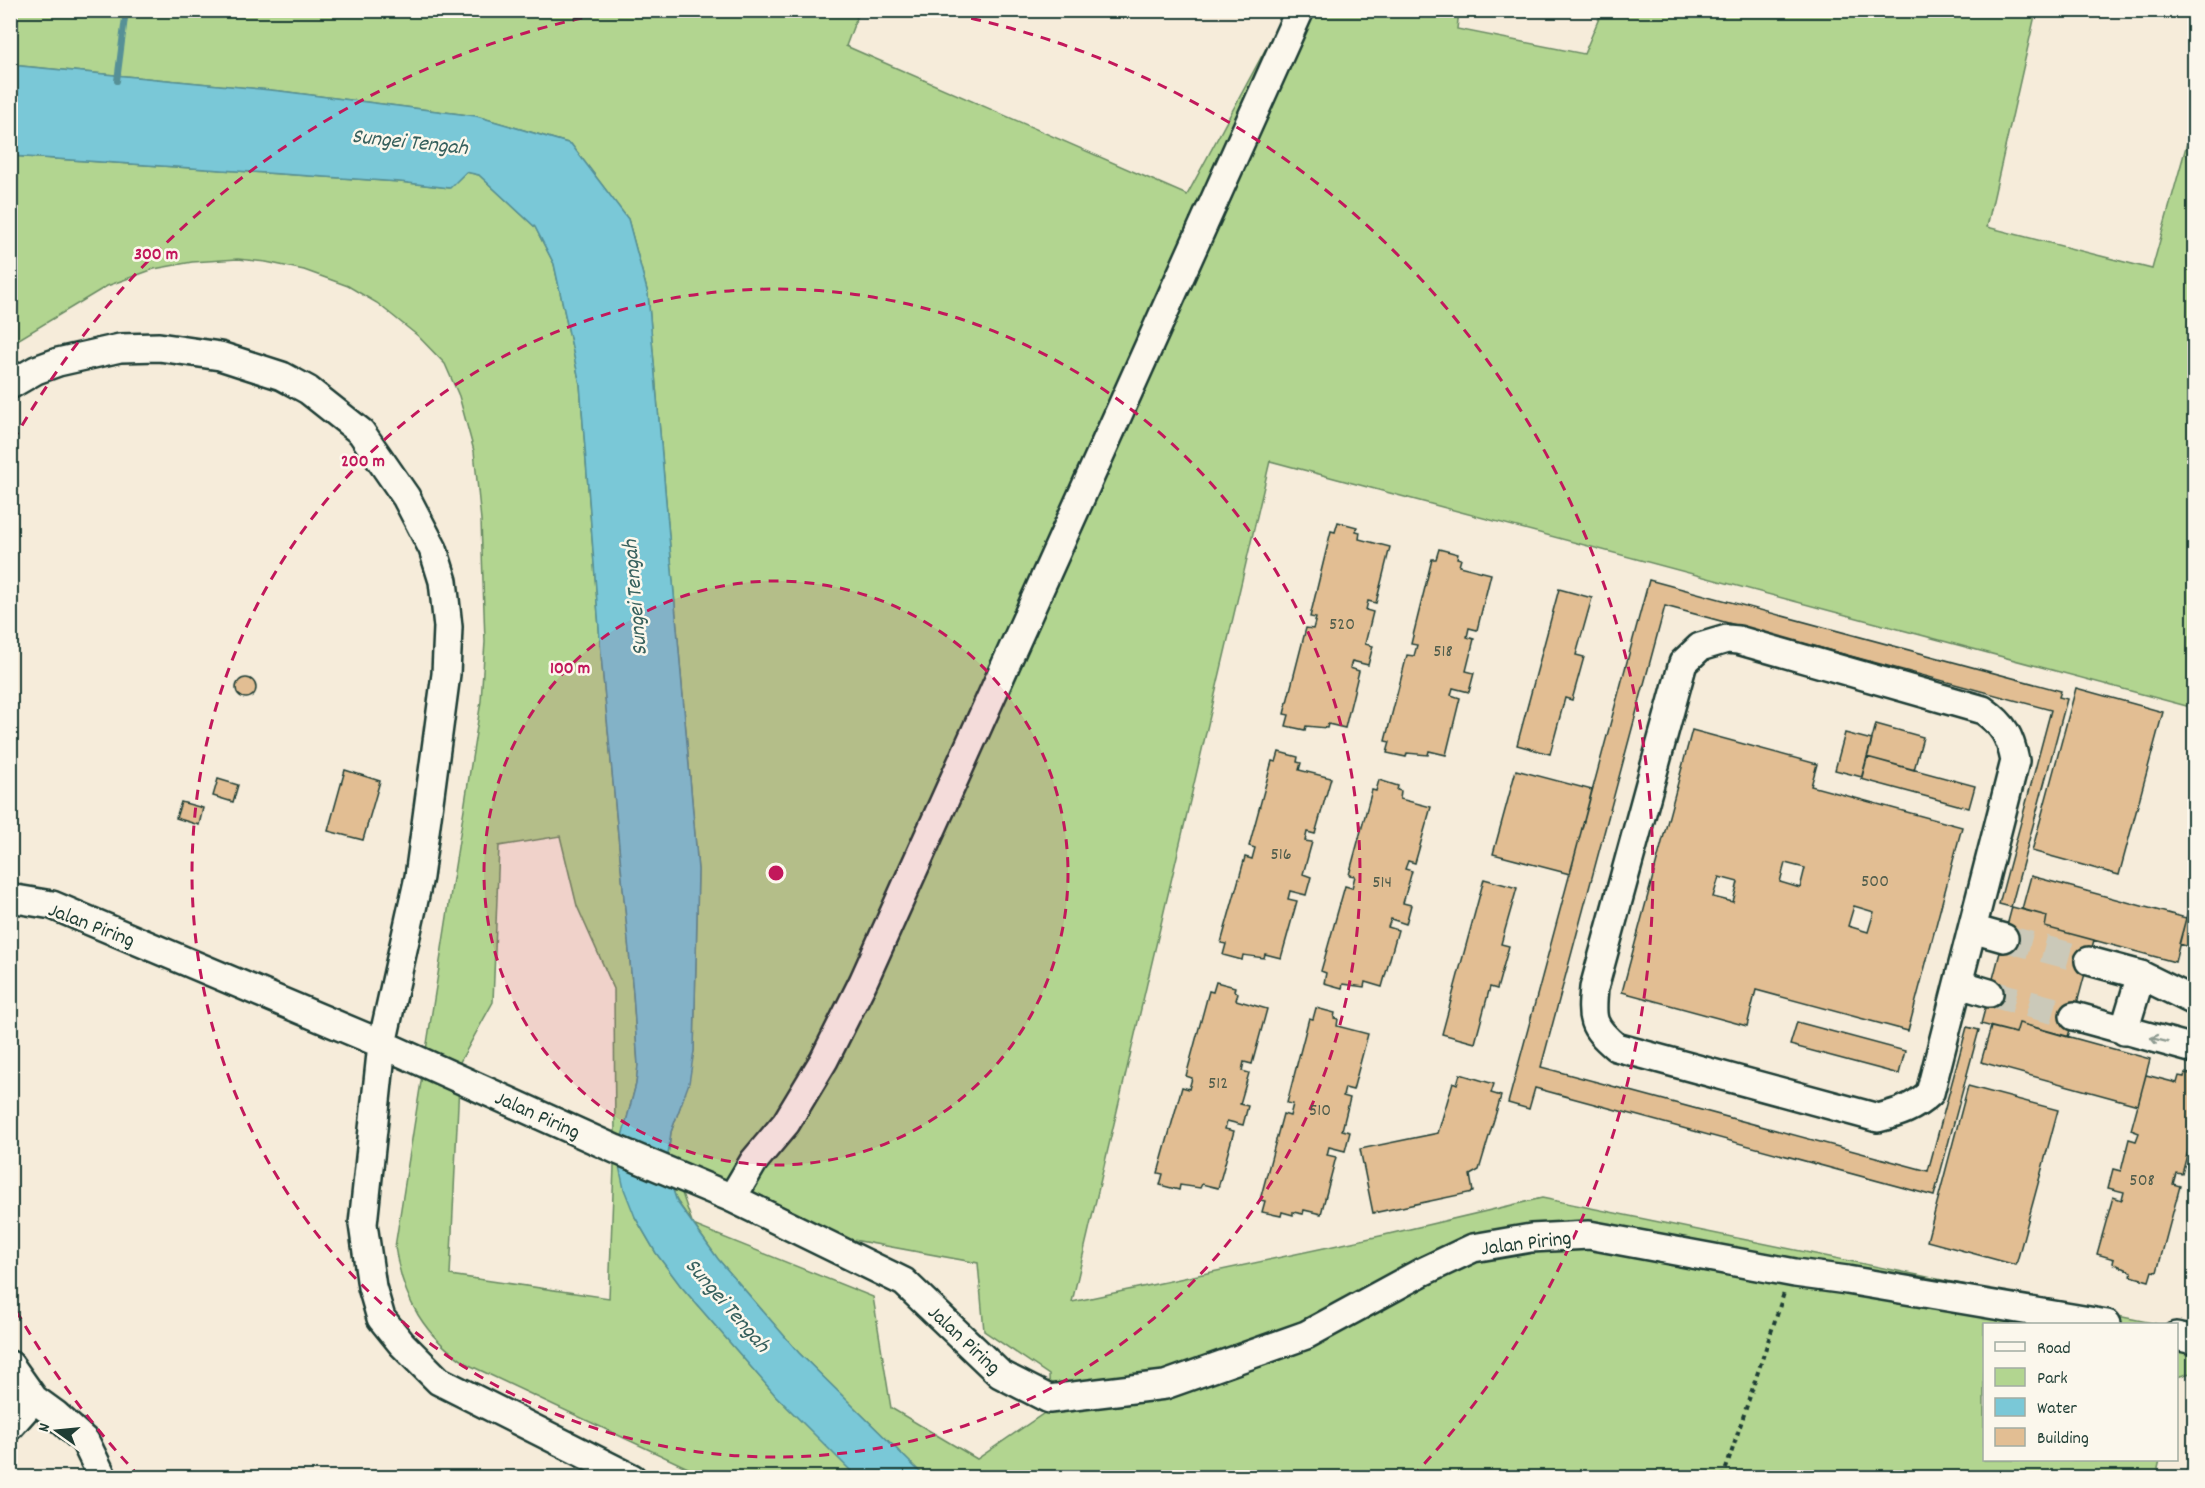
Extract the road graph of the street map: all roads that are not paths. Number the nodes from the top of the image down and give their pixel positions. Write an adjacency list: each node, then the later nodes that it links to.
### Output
1 (1300, 10): 15 (lane)
2 (10, 384): 13 (lane)
3 (10, 898): 13 (lane, Jalan Piring)
4 (1972, 929): 5 (lane); 8 (lane); 8 (lane)
5 (2004, 938)
6 (2089, 961): 7 (lane)
7 (2141, 975): 10 (lane); 12 (lane)
8 (1959, 984): 9 (lane)
9 (1989, 993)
10 (2194, 1001)
11 (2074, 1016): 12 (lane)
12 (2124, 1032): 14 (lane, one-way to 12)
13 (382, 1044): 15 (lane, Jalan Piring); 23 (lane)
14 (2194, 1049)
15 (732, 1198): 16 (lane, Jalan Piring)
16 (2101, 1323)
17 (2178, 1336): 18 (lane)
18 (2194, 1340)
19 (10, 1365): 20 (lane)
20 (34, 1400): 21 (lane); 22 (lane)
21 (10, 1426)
22 (103, 1478)
23 (632, 1478)

